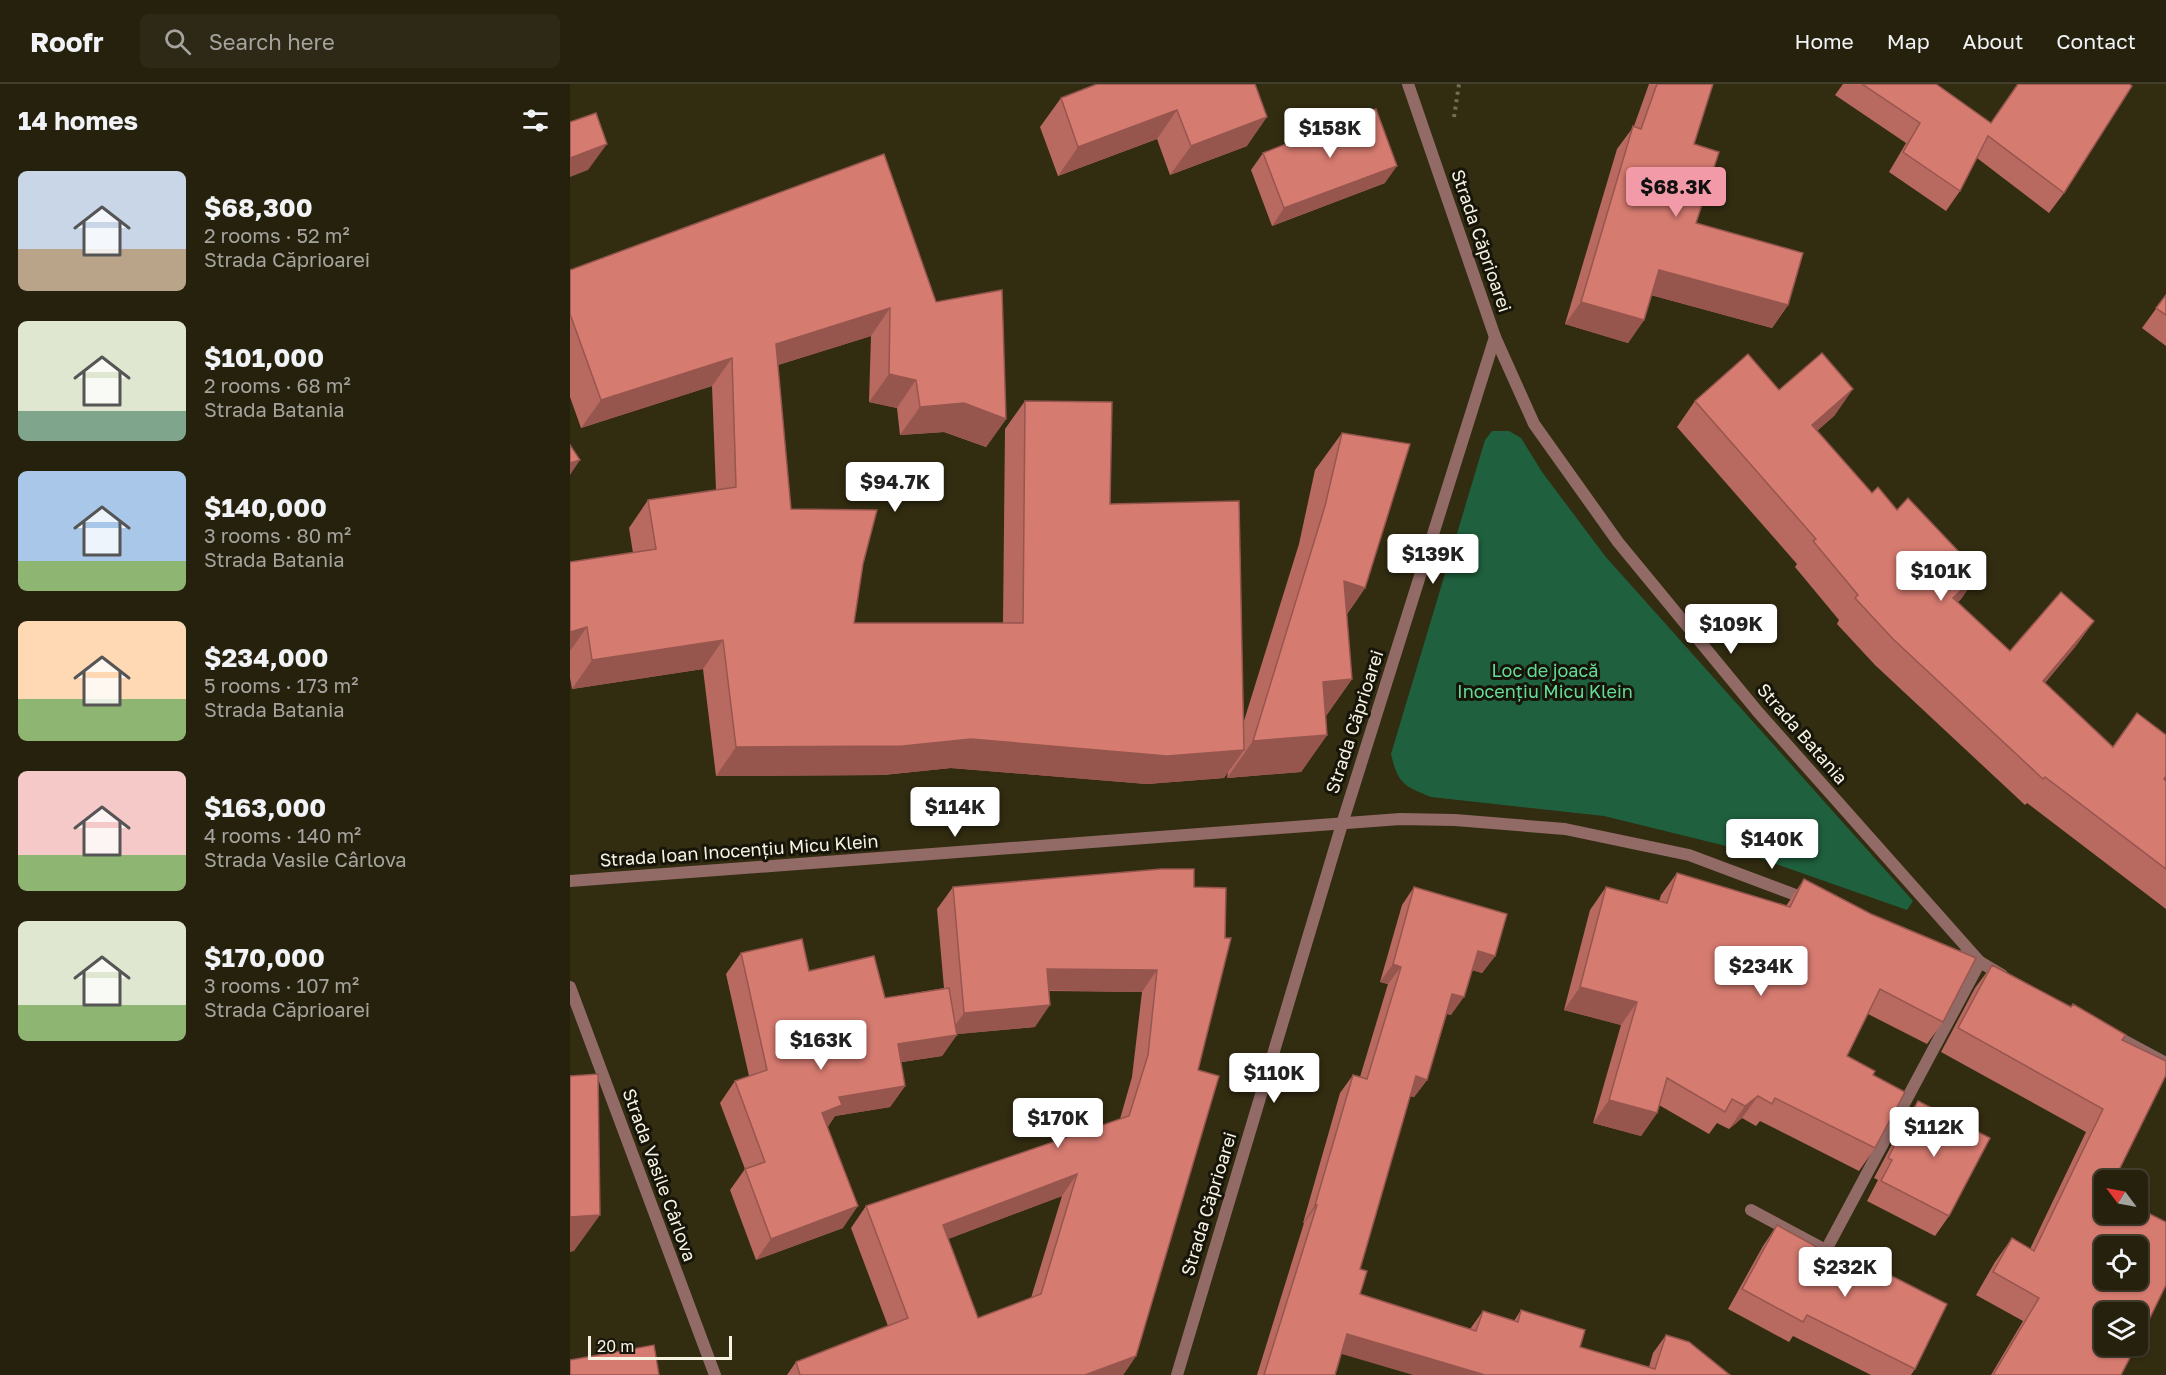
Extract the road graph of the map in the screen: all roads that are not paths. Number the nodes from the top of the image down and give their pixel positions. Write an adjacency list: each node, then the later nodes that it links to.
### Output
1 (1408, 84): 2 (street, Strada Căprioarei)
2 (1495, 337): 3 (street, Strada Căprioarei); 7 (street, Strada Batania)
3 (1342, 824): 4 (street, Strada Ioan Inocențiu Micu Klein); 5 (street); 16 (street, Strada Căprioarei)
4 (570, 881)
5 (1823, 905)
6 (1946, 950): 7 (street, Strada Batania)
7 (1980, 962): 8 (street, Strada Batania); 13 (street)
8 (2011, 979)
9 (570, 987): 15 (street, Strada Vasile Cârlova)
10 (2104, 1030): 11 (street)
11 (2166, 1064)
12 (1751, 1210): 13 (street)
13 (1826, 1250): 14 (street)
14 (1878, 1278)
15 (715, 1375)
16 (1177, 1375)

